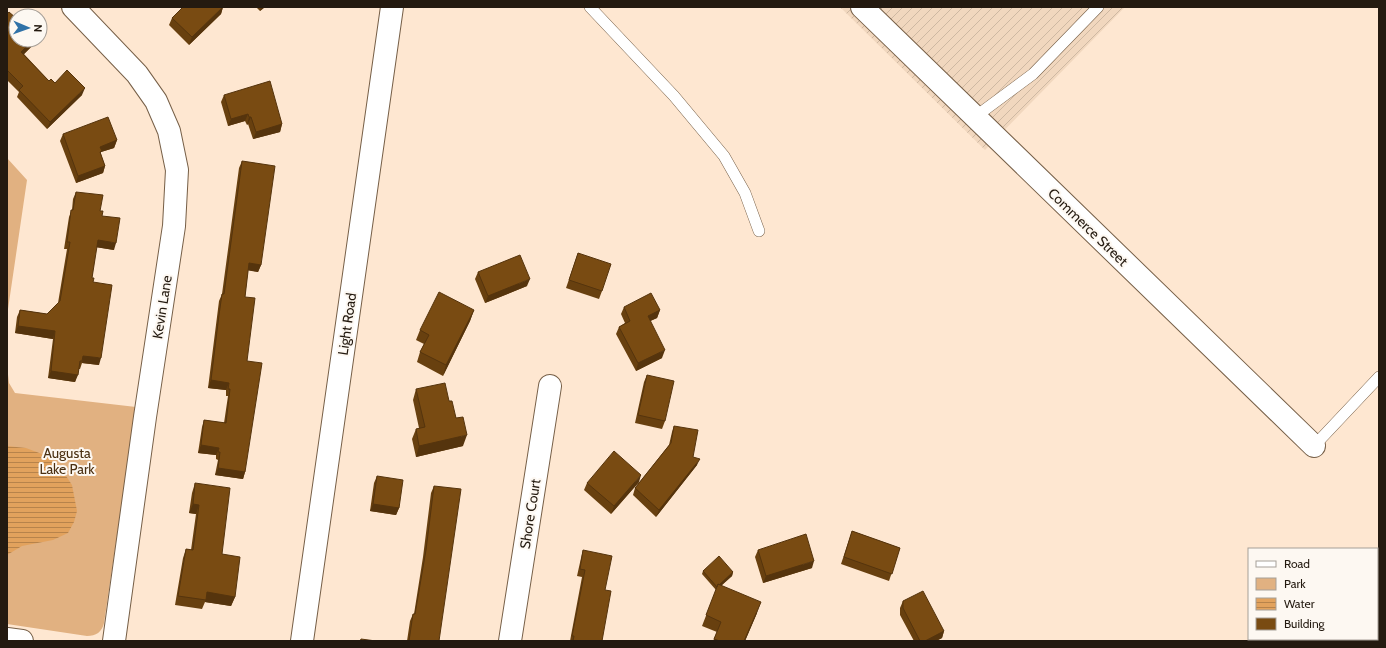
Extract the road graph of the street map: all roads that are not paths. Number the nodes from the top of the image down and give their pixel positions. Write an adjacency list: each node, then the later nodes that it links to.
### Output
1 (392, 7): 14 (street, Light Road)
2 (590, 7): 7 (lane)
3 (1098, 7): 6 (lane)
4 (78, 9): 13 (street, Kevin Lane)
5 (867, 9): 6 (street, Commerce Street)
6 (975, 117): 10 (street, Commerce Street)
7 (759, 231)
8 (1379, 377): 10 (lane)
9 (550, 386): 15 (street, Shore Court)
10 (1314, 446)
11 (7, 639): 12 (street)
12 (22, 641)
13 (114, 641)
14 (302, 641)
15 (510, 641)

